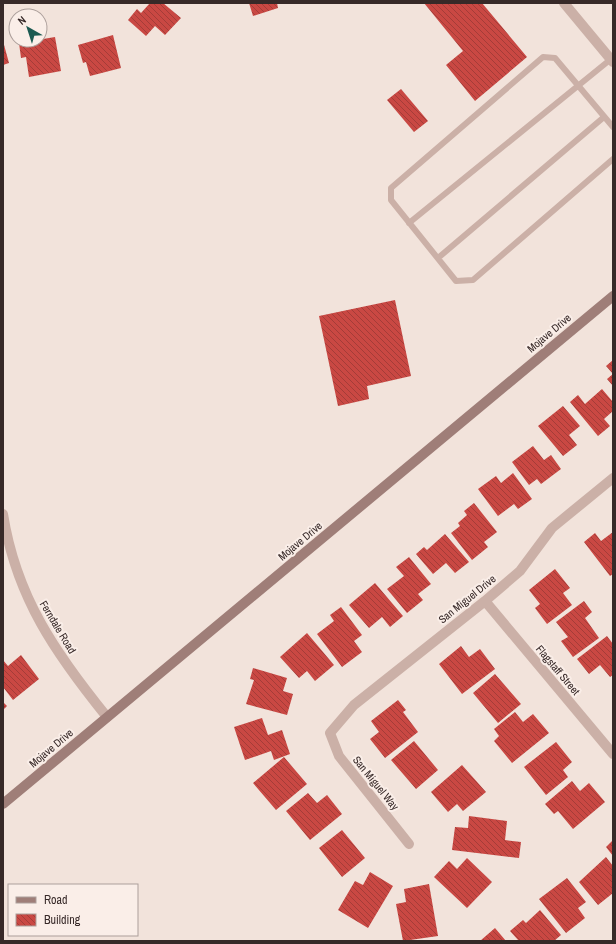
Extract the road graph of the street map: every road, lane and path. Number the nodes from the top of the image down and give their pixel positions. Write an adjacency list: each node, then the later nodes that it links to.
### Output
1 (564, 3): 2 (street)
2 (612, 60): 3 (lane)
3 (577, 84): 4 (lane); 7 (lane); 7 (lane)
4 (604, 117): 5 (lane); 8 (lane)
5 (613, 127)
6 (613, 159): 8 (lane)
7 (409, 223): 8 (lane)
8 (438, 258)
9 (613, 296): 13 (main road, Mojave Drive)
10 (613, 478): 12 (street, San Miguel Drive)
11 (3, 514): 13 (street, Ferndale Road)
12 (485, 601): 14 (street, San Miguel Drive); 15 (street, Flagstaff Street)
13 (107, 717): 16 (main road, Mojave Drive)
14 (330, 733): 17 (street, San Miguel Way)
15 (613, 754)
16 (3, 804)
17 (410, 844)

